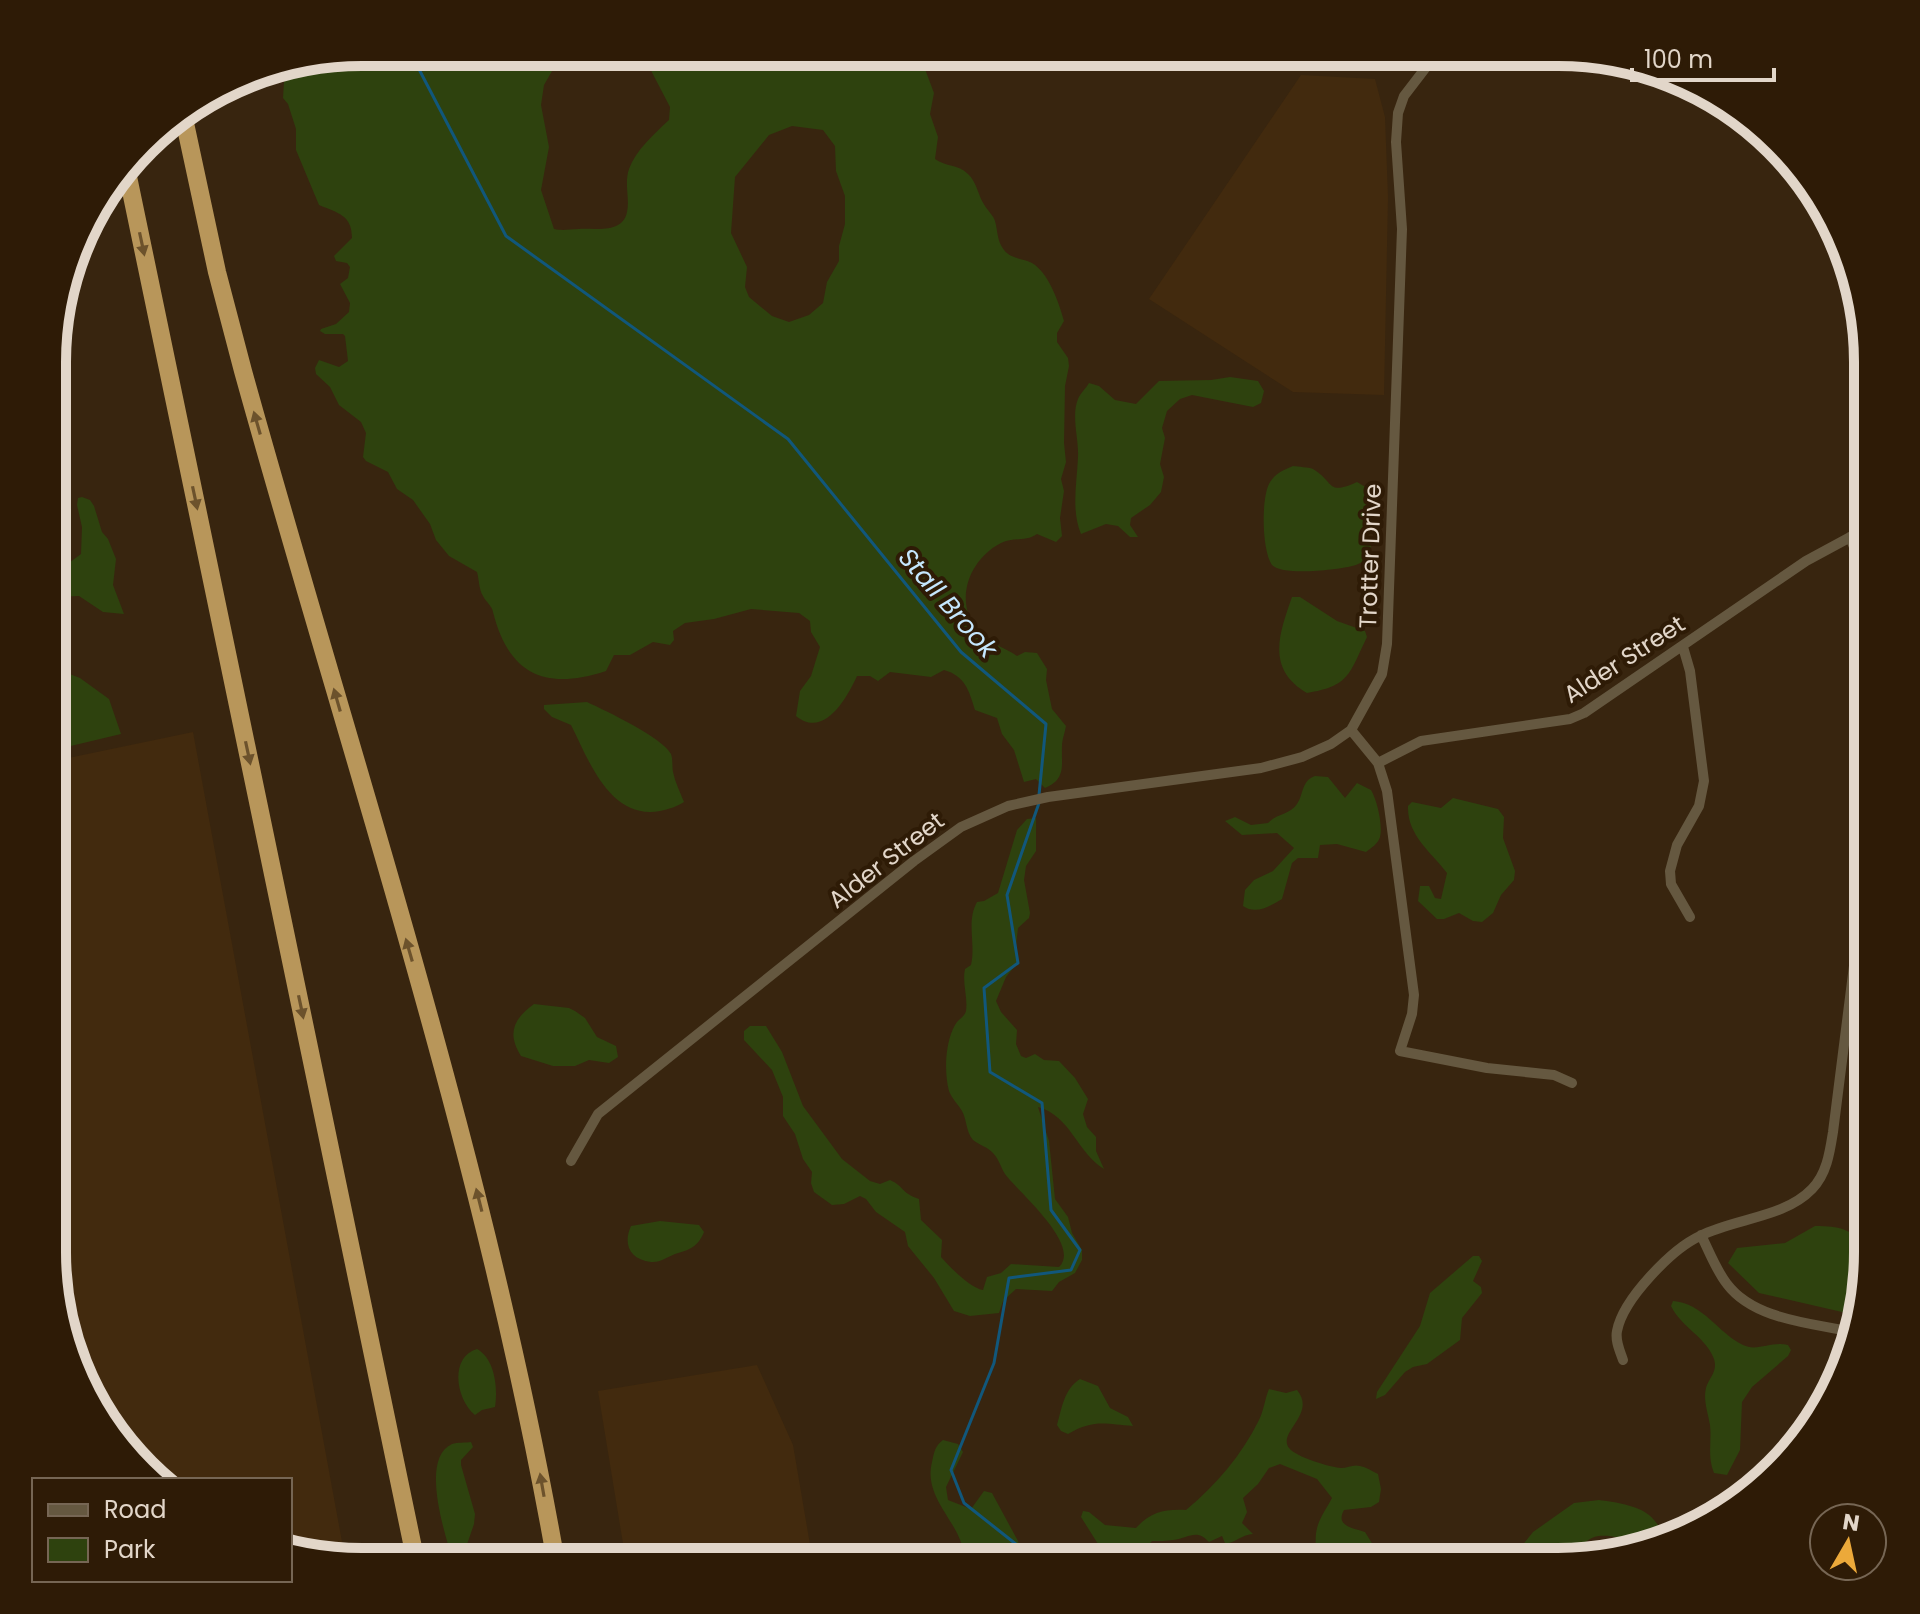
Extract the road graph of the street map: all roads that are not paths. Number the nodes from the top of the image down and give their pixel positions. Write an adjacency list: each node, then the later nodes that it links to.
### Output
1 (1427, 66): 8 (street, Trotter Drive)
2 (185, 125): 18 (highway, one-way to 2)
3 (129, 180): 17 (highway, one-way to 17)
4 (1854, 535): 5 (street, Alder Street)
5 (1850, 537): 6 (street); 7 (street, Alder Street)
6 (1854, 547)
7 (1683, 647): 9 (street, Alder Street); 10 (street)
8 (1351, 730): 9 (street); 13 (street, Alder Street)
9 (1378, 763): 12 (street)
10 (1690, 917)
11 (1854, 984): 14 (street)
12 (1572, 1083)
13 (571, 1161)
14 (1701, 1235): 15 (street); 16 (street)
15 (1843, 1330)
16 (1623, 1360)
17 (413, 1548)
18 (553, 1548)

